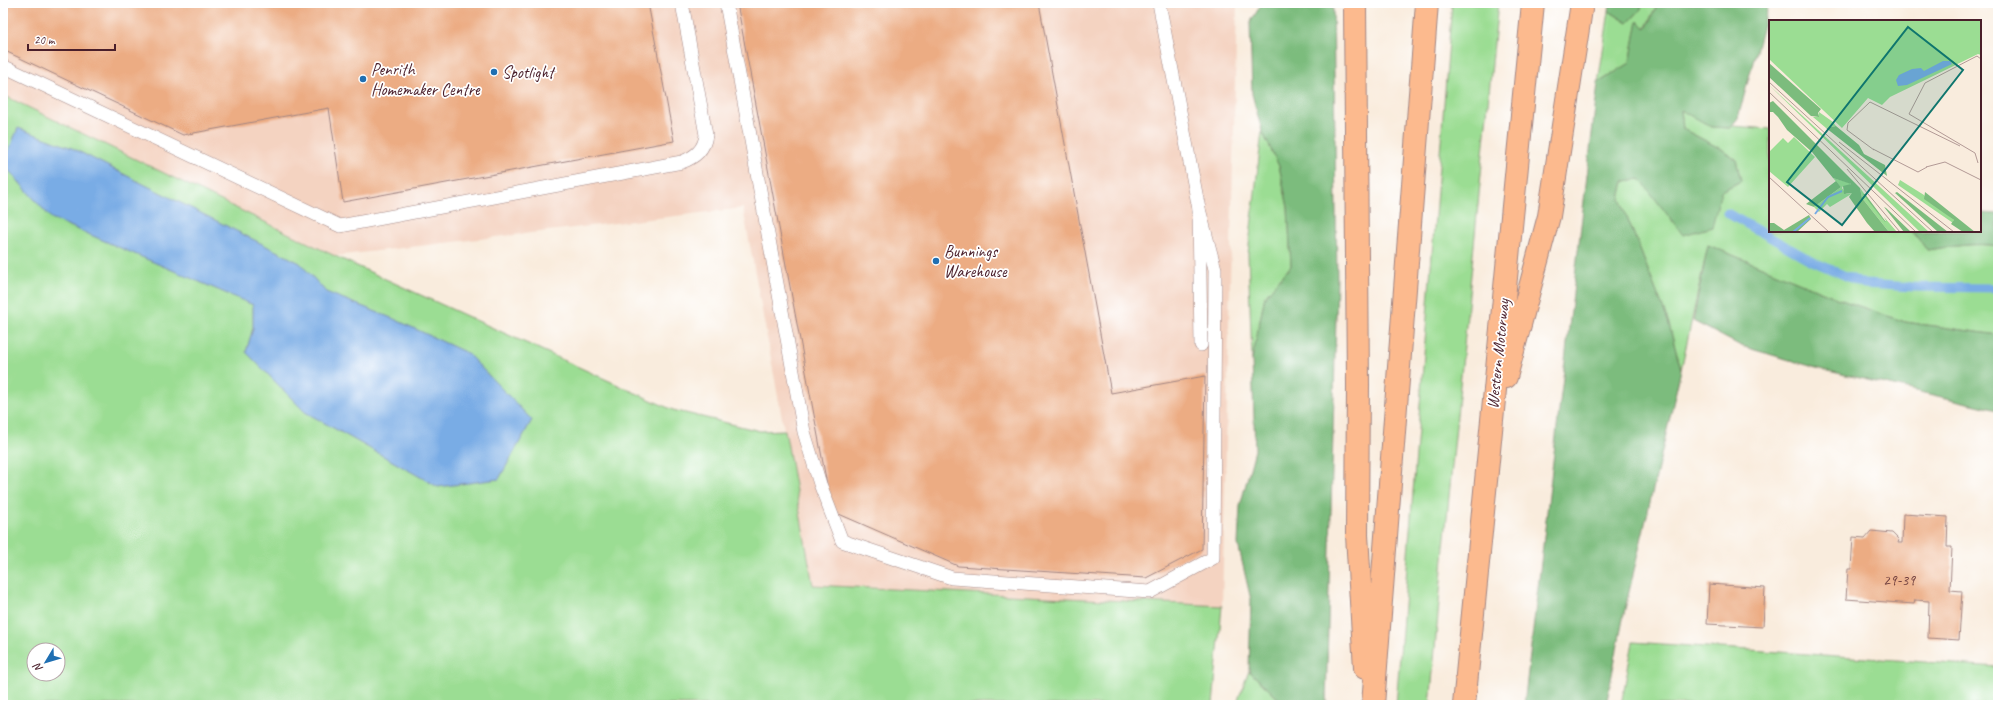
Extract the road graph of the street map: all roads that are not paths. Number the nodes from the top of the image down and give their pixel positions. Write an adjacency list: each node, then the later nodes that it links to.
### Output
1 (682, 3): 8 (lane)
2 (726, 3): 9 (lane)
3 (1160, 3): 9 (lane)
4 (1355, 3): 12 (highway)
5 (1427, 3): 13 (highway)
6 (1532, 3): 11 (highway, Western Motorway)
7 (1582, 3): 11 (highway)
8 (3, 66)
9 (1199, 209): 10 (lane)
10 (1201, 344)
11 (1490, 440): 14 (highway, Western Motorway)
12 (1367, 705)
13 (1373, 705)
14 (1464, 705)

